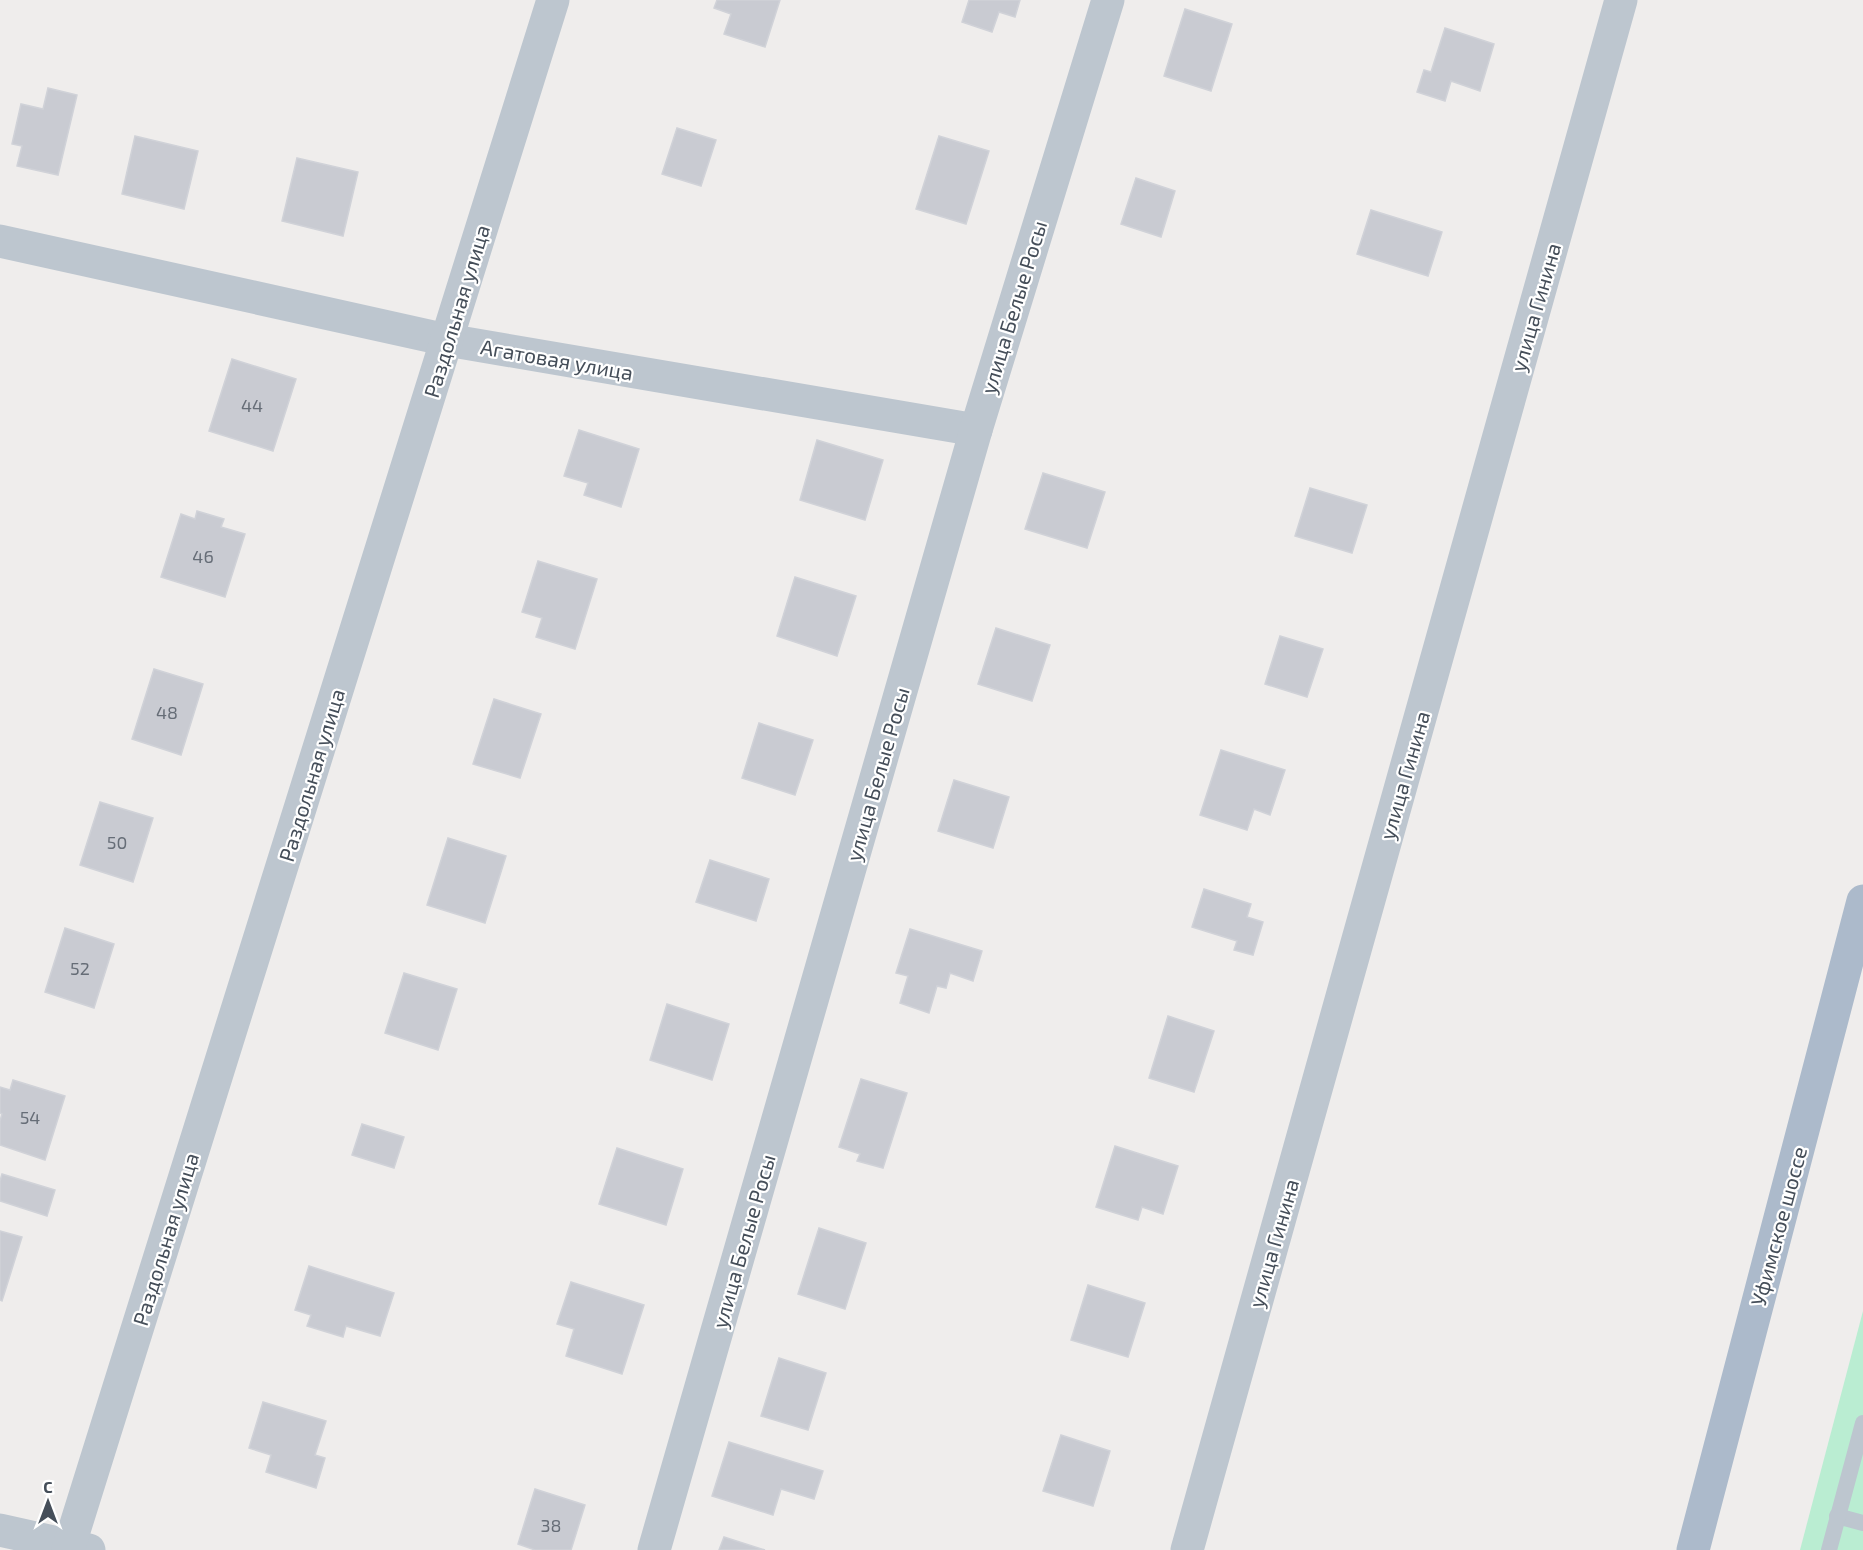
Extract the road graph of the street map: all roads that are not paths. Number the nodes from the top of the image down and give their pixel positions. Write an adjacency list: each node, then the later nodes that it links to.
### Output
1 (553, 0): 5 (street, Раздольная улица)
2 (1108, 0): 6 (street, улица Белые Росы)
3 (1621, 0): 14 (street, улица Гинина)
4 (0, 241): 5 (street, Агатовая улица)
5 (447, 340): 6 (street, Агатовая улица); 12 (street, Раздольная улица)
6 (976, 430): 13 (street, улица Белые Росы)
7 (1863, 901): 15 (main road, Уфимское шоссе)
8 (1863, 1423): 9 (lane)
9 (1837, 1516): 10 (lane); 16 (lane)
10 (1863, 1523)
11 (0, 1530): 12 (street)
12 (76, 1548)
13 (654, 1550)
14 (1187, 1550)
15 (1693, 1550)
16 (1829, 1550)

